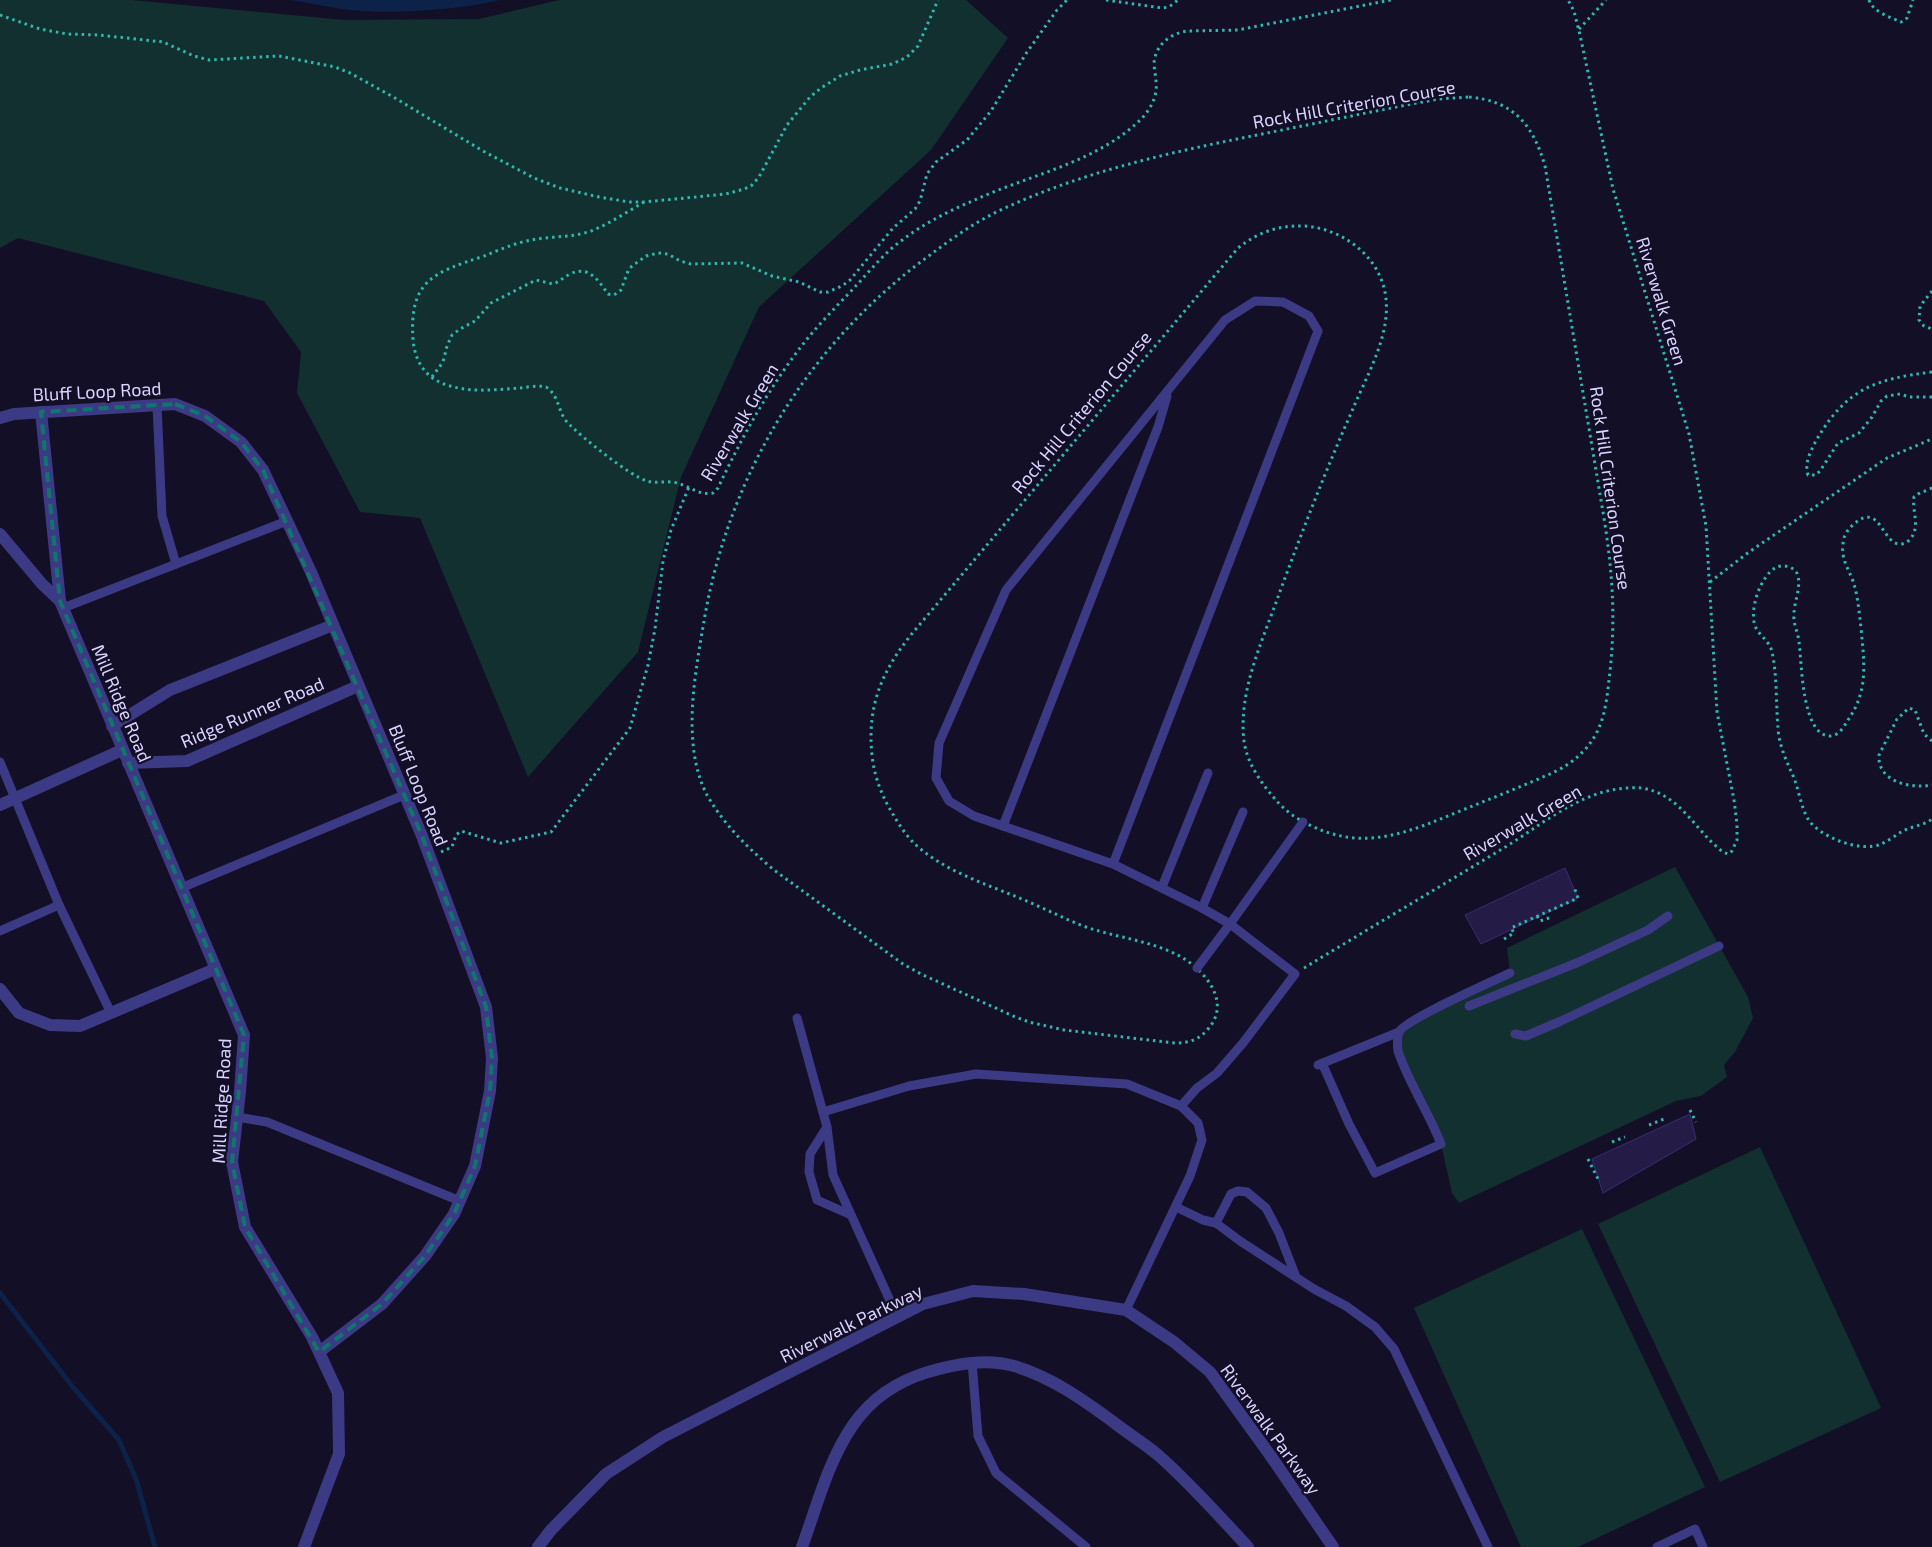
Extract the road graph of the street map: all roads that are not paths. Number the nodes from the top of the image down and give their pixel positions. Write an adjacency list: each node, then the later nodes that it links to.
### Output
1 (1168, 391): 21 (lane); 21 (lane); 22 (lane)
2 (157, 405): 3 (street, Bluff Loop Road); 5 (street, Bluff Loop Road); 7 (lane)
3 (41, 412): 4 (street, Bluff Loop Road); 8 (street, Mill Ridge Road)
4 (0, 418)
5 (287, 521): 7 (lane); 9 (street, Bluff Loop Road)
6 (0, 534): 8 (street, Mill Ridge Road)
7 (176, 564): 8 (lane)
8 (61, 605): 11 (street, Mill Ridge Road)
9 (333, 625): 10 (street, Bluff Loop Road); 11 (street)
10 (358, 686): 14 (street, Ridge Runner Road); 16 (street, Bluff Loop Road)
11 (112, 726): 12 (street, Mill Ridge Road)
12 (122, 750): 14 (street, Mill Ridge Road); 17 (street)
13 (0, 762): 17 (lane)
14 (128, 763): 24 (street, Mill Ridge Road)
15 (1208, 774): 23 (lane)
16 (404, 795): 24 (lane); 46 (street, Bluff Loop Road)
17 (15, 798): 18 (street); 25 (lane)
18 (0, 805)
19 (1244, 812): 26 (lane)
20 (1303, 822): 28 (lane)
21 (1003, 826): 22 (lane)
22 (1113, 864): 23 (lane)
23 (1162, 887): 26 (lane)
24 (181, 888): 32 (street, Mill Ridge Road)
25 (59, 905): 29 (lane); 37 (lane)
26 (1202, 908): 28 (lane)
27 (1668, 916): 36 (lane)
28 (1230, 924): 31 (lane); 42 (lane)
29 (0, 931)
30 (1719, 946): 41 (lane)
31 (1197, 968)
32 (215, 969): 37 (street); 44 (street, Mill Ridge Road)
33 (1510, 973): 35 (lane)
34 (0, 989): 37 (street)
35 (1464, 995): 36 (lane); 40 (lane)
36 (1469, 1006): 38 (lane)
37 (111, 1013)
38 (1473, 1015)
39 (797, 1018): 43 (lane)
40 (1399, 1032): 40 (lane)
41 (1514, 1034)
42 (1181, 1106): 43 (lane); 47 (lane)
43 (823, 1112): 45 (lane)
44 (237, 1117): 46 (lane); 53 (street, Mill Ridge Road)
45 (826, 1128): 48 (lane); 48 (lane)
46 (460, 1201): 53 (street, Bluff Loop Road)
47 (1176, 1207): 49 (lane); 51 (lane)
48 (850, 1215): 52 (lane)
49 (1216, 1223): 50 (lane); 50 (lane)
50 (1296, 1277): 61 (lane)
51 (1126, 1310): 52 (street, Riverwalk Parkway); 60 (street, Riverwalk Parkway)
52 (897, 1316): 56 (street, Riverwalk Parkway)
53 (319, 1352): 55 (street, Mill Ridge Road)
54 (972, 1362): 57 (street); 58 (lane); 59 (street)
55 (304, 1547)
56 (538, 1547)
57 (802, 1547)
58 (1086, 1547)
59 (1248, 1547)
60 (1333, 1547)
61 (1488, 1547)
62 (1657, 1547): 63 (lane)
63 (1703, 1547)

